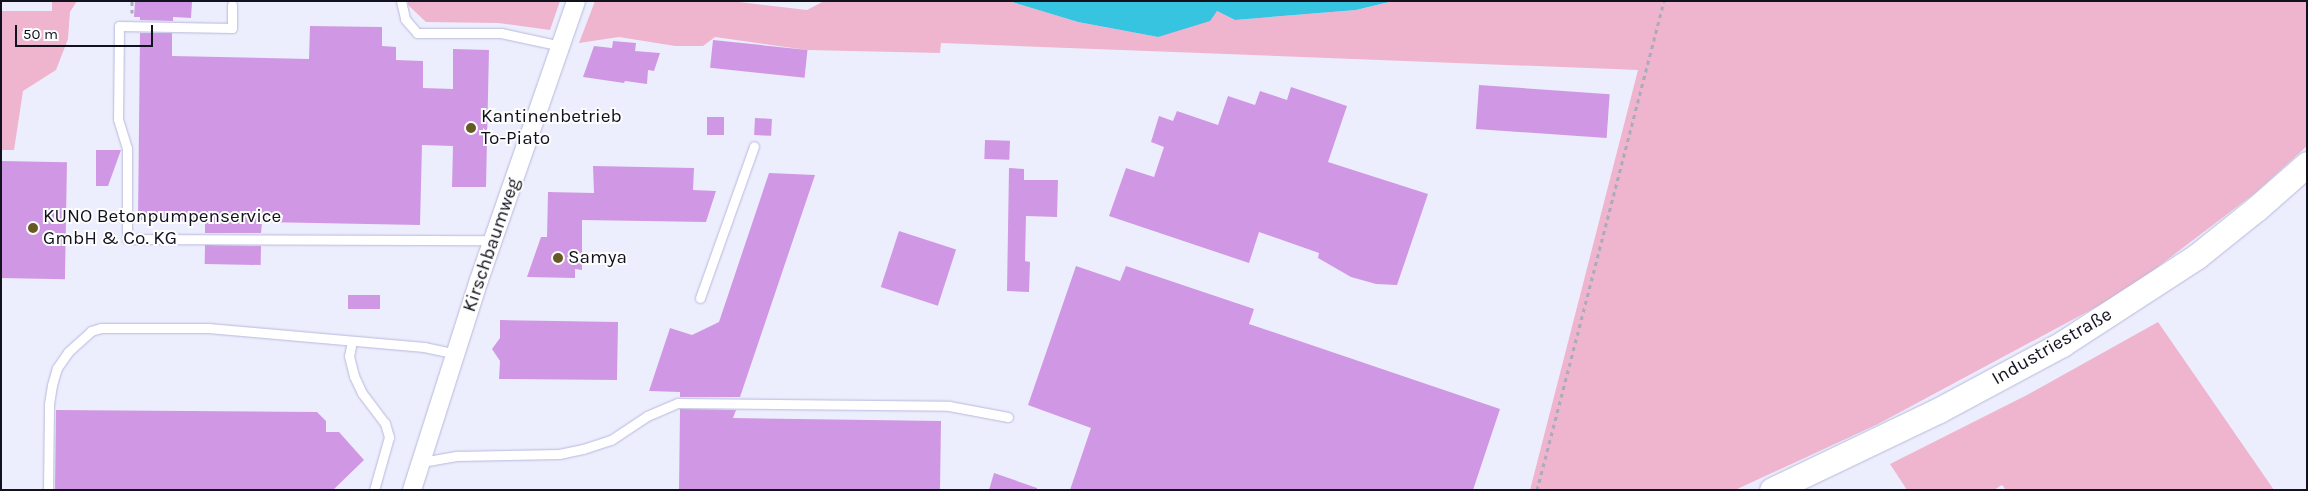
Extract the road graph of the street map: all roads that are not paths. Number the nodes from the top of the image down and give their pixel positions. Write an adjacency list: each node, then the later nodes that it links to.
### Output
1 (401, 1): 4 (lane)
2 (576, 1): 4 (street, Kirschbaumweg)
3 (232, 5): 7 (lane)
4 (560, 46): 7 (street, Kirschbaumweg)
5 (754, 146): 8 (lane)
6 (2307, 164): 16 (main road, Industriestraße)
7 (493, 240): 10 (street, Kirschbaumweg)
8 (700, 298)
9 (352, 341): 10 (lane); 13 (lane); 14 (lane)
10 (456, 354): 12 (street, Kirschbaumweg)
11 (1008, 417): 12 (lane)
12 (422, 462): 15 (street, Kirschbaumweg)
13 (48, 490)
14 (374, 490)
15 (412, 490)
16 (1772, 490)

